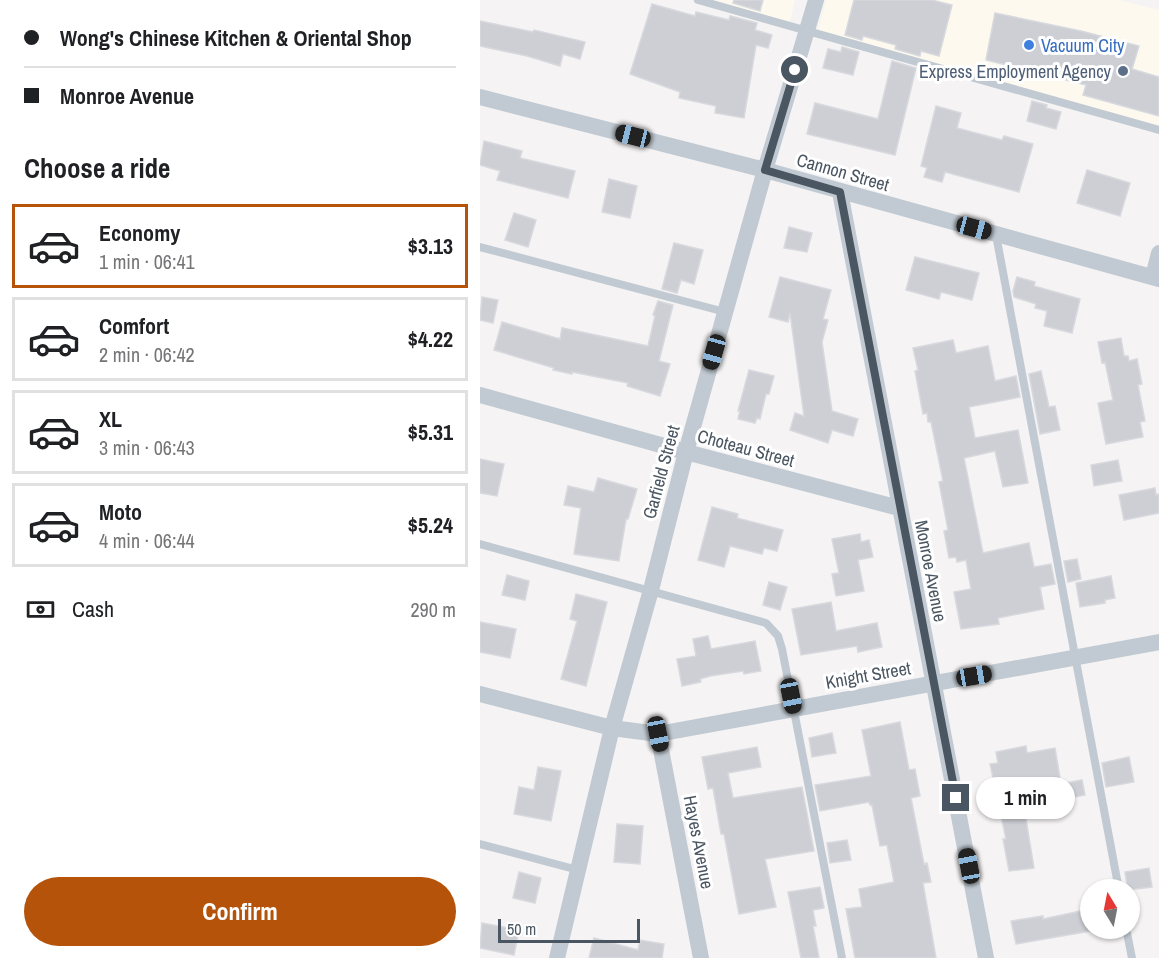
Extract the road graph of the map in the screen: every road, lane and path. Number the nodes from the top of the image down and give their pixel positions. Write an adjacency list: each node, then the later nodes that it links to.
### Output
1 (698, 0): 3 (lane)
2 (816, 0): 3 (street, Garfield Street)
3 (807, 30): 5 (lane); 6 (street, Garfield Street)
4 (480, 97): 6 (street, Cannon Street)
5 (1159, 130)
6 (765, 170): 7 (street, Cannon Street); 12 (street, Garfield Street)
7 (840, 192): 8 (street, Cannon Street); 15 (street, Monroe Avenue)
8 (996, 235): 11 (street, Cannon Street); 19 (lane)
9 (480, 247): 12 (lane)
10 (1159, 253): 11 (street)
11 (1156, 278)
12 (725, 312): 14 (street, Garfield Street)
13 (480, 394): 14 (street, Choteau Street)
14 (686, 452): 15 (street, Choteau Street); 17 (street, Garfield Street)
15 (899, 508): 20 (street, Monroe Avenue)
16 (480, 544): 17 (lane)
17 (651, 590): 22 (lane); 23 (street, Garfield Street)
18 (1159, 642): 19 (street, Knight Street)
19 (1075, 657): 20 (street, Knight Street); 27 (lane)
20 (934, 683): 22 (street, Knight Street); 32 (street, Monroe Avenue)
21 (480, 694): 23 (street, Knight Street)
22 (794, 708): 24 (street, Knight Street); 31 (lane)
23 (612, 728): 24 (street, Knight Street); 26 (street, Garfield Street)
24 (658, 734): 30 (street, Hayes Avenue)
25 (480, 844): 26 (lane)
26 (578, 870): 29 (street, Garfield Street)
27 (1117, 879)
28 (1128, 939): 33 (lane)
29 (557, 958)
30 (701, 958)
31 (842, 958)
32 (986, 958)
33 (1132, 958)

